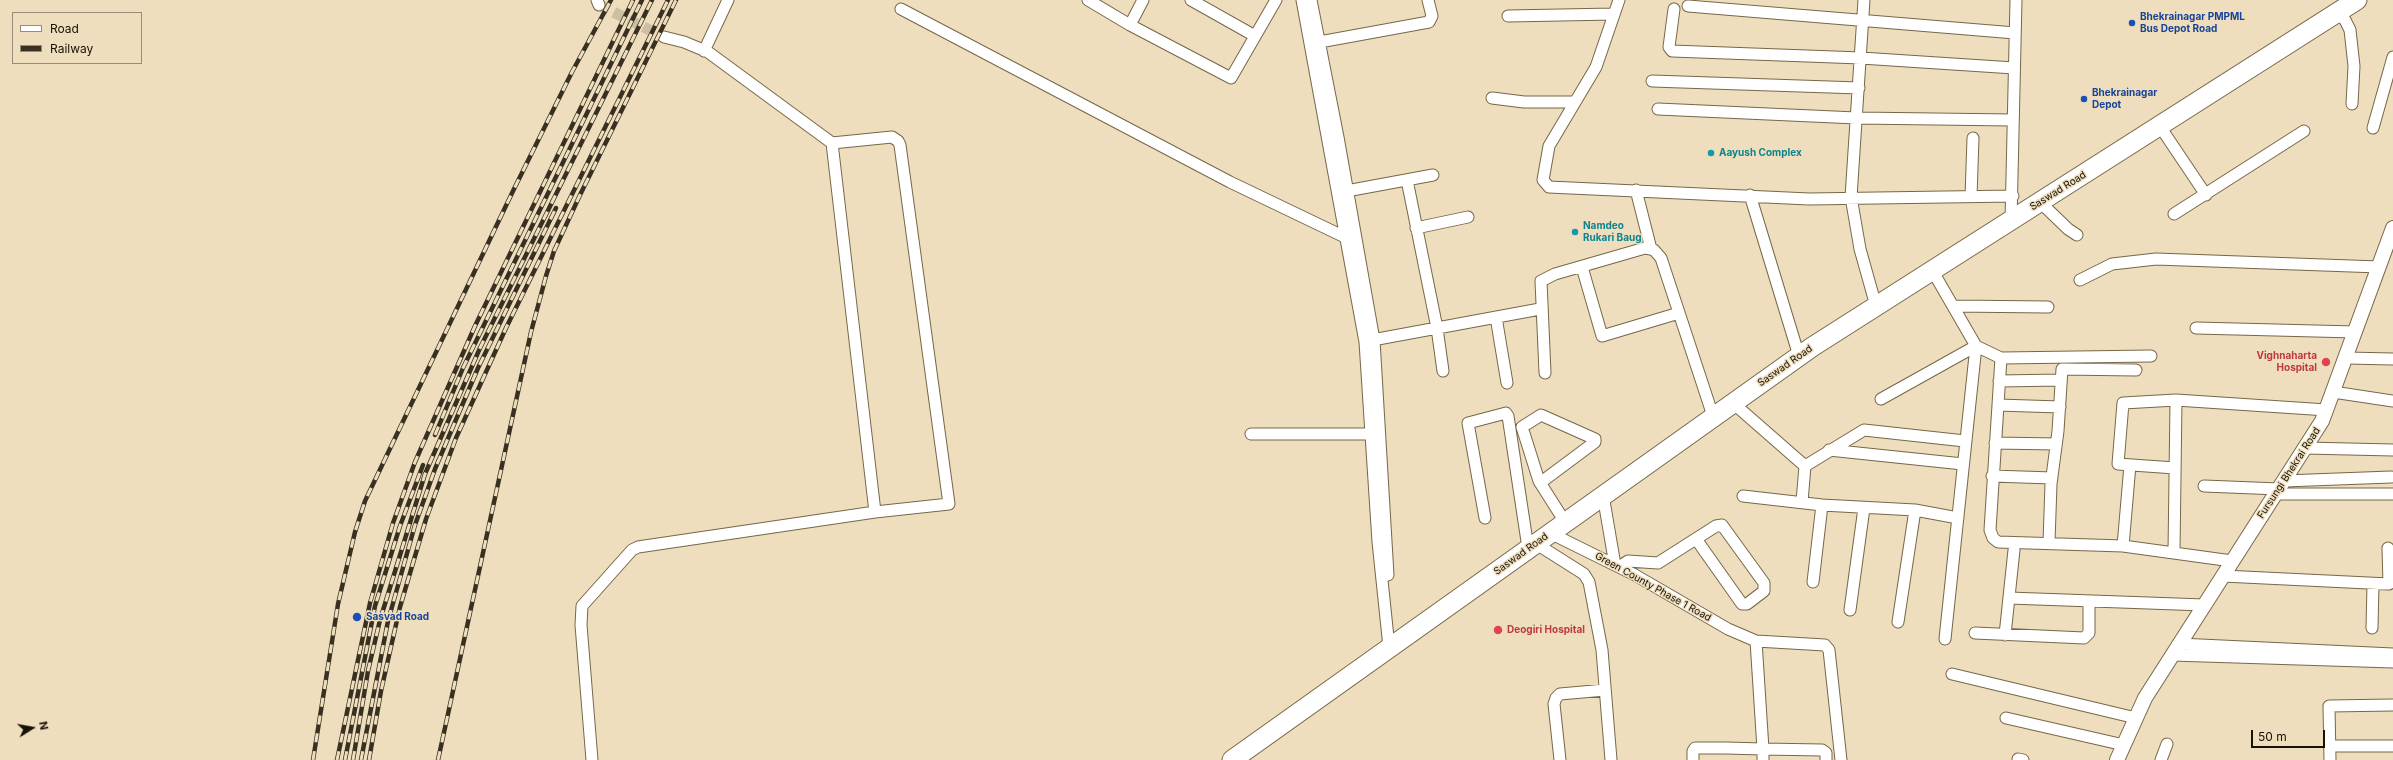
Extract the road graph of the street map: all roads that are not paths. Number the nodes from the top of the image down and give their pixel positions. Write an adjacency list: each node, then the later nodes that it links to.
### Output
1 (728, 0): 24 (street)
2 (1088, 0): 19 (street)
3 (1143, 0): 19 (street)
4 (1191, 0): 21 (street)
5 (1276, 0): 21 (street)
6 (1302, 0): 23 (street)
7 (1311, 0): 23 (street)
8 (1428, 0): 23 (street)
9 (1619, 0): 16 (street)
10 (1864, 0): 18 (street)
11 (2016, 0): 20 (street)
12 (2347, 4): 32 (street); 36 (highway, Saswad Road)
13 (1688, 6): 18 (street)
14 (901, 9): 57 (street)
15 (1674, 9): 26 (street)
16 (1614, 14): 17 (street); 31 (street)
17 (1508, 16)
18 (1862, 20): 20 (street); 26 (street)
19 (1130, 24): 21 (street)
20 (2015, 33): 27 (street)
21 (1255, 36)
22 (664, 37): 24 (street)
23 (1316, 43): 44 (street)
24 (704, 51): 40 (street)
25 (2393, 57): 37 (street)
26 (1860, 58): 27 (street); 29 (street)
27 (2014, 68): 35 (street)
28 (1652, 81): 29 (street)
29 (1859, 88): 34 (street)
30 (1492, 98): 31 (street)
31 (1575, 102): 43 (street)
32 (2352, 104)
33 (1658, 109): 34 (street)
34 (1856, 118): 35 (street); 48 (street)
35 (2013, 120): 47 (street)
36 (2159, 125): 46 (street); 50 (highway, Saswad Road)
37 (2373, 128)
38 (2304, 131): 46 (street)
39 (1973, 138): 49 (street)
40 (832, 143): 119 (street); 119 (street)
41 (1433, 175): 42 (street)
42 (1407, 180): 44 (street); 54 (street)
43 (1636, 190): 45 (street); 58 (street)
44 (1343, 191): 57 (street)
45 (1750, 195): 48 (street); 74 (street)
46 (2206, 195): 51 (street)
47 (2013, 196): 49 (street); 53 (street)
48 (1851, 197): 49 (street); 63 (street)
49 (1972, 197)
50 (2040, 202): 53 (highway, Saswad Road); 56 (street)
51 (2174, 214)
52 (1468, 217): 54 (street)
53 (2011, 220): 61 (highway, Saswad Road)
54 (1416, 228): 69 (street)
55 (2393, 228): 60 (street, Fursungi Bhekrai Road)
56 (2077, 234)
57 (1351, 240): 72 (street)
58 (1651, 249): 59 (street); 67 (street)
59 (1582, 267): 67 (street); 81 (street)
60 (2379, 267): 62 (street); 71 (street, Fursungi Bhekrai Road)
61 (1932, 270): 63 (highway, Saswad Road); 64 (street)
62 (2080, 280)
63 (1876, 306): 74 (highway, Saswad Road)
64 (1952, 306): 65 (street); 73 (street)
65 (2048, 307)
66 (1540, 309): 68 (street)
67 (1680, 313): 93 (street)
68 (1496, 318): 69 (street); 84 (street)
69 (1437, 328): 72 (street); 80 (street)
70 (2196, 328): 71 (street)
71 (2355, 332): 77 (street, Fursungi Bhekrai Road)
72 (1369, 341): 95 (street)
73 (1976, 346): 76 (street); 86 (street); 96 (street)
74 (1799, 356): 89 (highway, Saswad Road)
75 (2151, 356): 76 (street)
76 (2001, 358): 83 (street)
77 (2346, 358): 78 (street); 85 (street, Fursungi Bhekrai Road)
78 (2393, 359)
79 (2136, 370): 82 (street)
80 (1443, 371)
81 (1545, 373)
82 (2061, 380): 83 (street); 91 (street)
83 (1999, 381): 90 (street)
84 (1507, 383)
85 (2333, 392): 88 (street); 92 (street, Fursungi Bhekrai Road)
86 (1881, 399)
87 (2176, 400): 92 (street); 103 (street); 105 (street)
88 (2393, 401)
89 (1733, 403): 93 (highway, Saswad Road); 104 (street)
90 (1998, 405): 91 (street); 97 (street)
91 (2060, 407): 98 (street)
92 (2327, 410): 99 (street, Fursungi Bhekrai Road)
93 (1713, 416): 113 (highway, Saswad Road)
94 (1251, 434): 95 (street)
95 (1375, 434): 145 (street)
96 (1965, 441): 100 (street); 102 (street)
97 (1995, 443): 98 (street); 106 (street)
98 (2056, 444): 108 (street)
99 (2305, 448): 101 (street); 111 (street, Fursungi Bhekrai Road)
100 (1830, 450): 102 (street); 104 (street)
101 (2393, 450)
102 (1963, 464): 121 (street)
103 (2130, 465): 105 (street); 126 (street)
104 (1804, 466): 115 (street)
105 (2175, 468): 129 (street)
106 (1992, 476): 108 (street); 125 (street)
107 (2391, 477): 111 (street)
108 (2052, 478): 125 (street)
109 (1540, 483): 109 (street); 122 (street)
110 (2204, 486): 111 (street)
111 (2279, 488): 112 (street); 130 (street, Fursungi Bhekrai Road)
112 (2393, 494)
113 (1603, 495): 122 (highway, Saswad Road); 131 (street)
114 (1743, 496): 115 (street)
115 (1802, 502): 116 (street)
116 (1822, 505): 117 (street); 133 (street)
117 (1864, 508): 118 (street); 138 (street)
118 (1915, 510): 121 (street); 139 (street)
119 (875, 512): 159 (street)
120 (1485, 518): 124 (street)
121 (1958, 518): 143 (street)
122 (1565, 522): 124 (highway, Saswad Road)
123 (1696, 539): 123 (street); 131 (street)
124 (1538, 541): 131 (street, Green County Phase 1 Road); 145 (highway, Saswad Road); 150 (street)
125 (2048, 542): 126 (street)
126 (2122, 546): 129 (street)
127 (2388, 548): 134 (street)
128 (2014, 550): 135 (street)
129 (2174, 552): 130 (street)
130 (2232, 561): 132 (street, Fursungi Bhekrai Road)
131 (1617, 566): 144 (street, Green County Phase 1 Road)
132 (2223, 576): 134 (street); 137 (street, Fursungi Bhekrai Road)
133 (1813, 582)
134 (2373, 584): 140 (street)
135 (2009, 598): 136 (street); 142 (street)
136 (2089, 601): 137 (street); 142 (street)
137 (2204, 605): 146 (street, Fursungi Bhekrai Road)
138 (1850, 610)
139 (1898, 622)
140 (2372, 628)
141 (1975, 633): 142 (street)
142 (2005, 635)
143 (1945, 639)
144 (1756, 641): 158 (street); 165 (street)
145 (1392, 644): 160 (highway, Saswad Road)
146 (2176, 650): 147 (street); 148 (street); 153 (street, Fursungi Bhekrai Road)
147 (2393, 654)
148 (2393, 662)
149 (1952, 674): 153 (street)
150 (1605, 690): 161 (street); 162 (street)
151 (2393, 705): 156 (street)
152 (2006, 718): 155 (street)
153 (2136, 718): 155 (street, Fursungi Bhekrai Road)
154 (2167, 744): 167 (street)
155 (2124, 745): 166 (street, Fursungi Bhekrai Road)
156 (2330, 746): 157 (street); 168 (street)
157 (2393, 746)
158 (1763, 754): 163 (street); 164 (street)
159 (592, 760)
160 (1232, 760)
161 (1560, 760)
162 (1611, 760)
163 (1693, 760)
164 (1826, 760)
165 (1841, 760)
166 (2117, 760)
167 (2161, 760)
168 (2330, 760)

